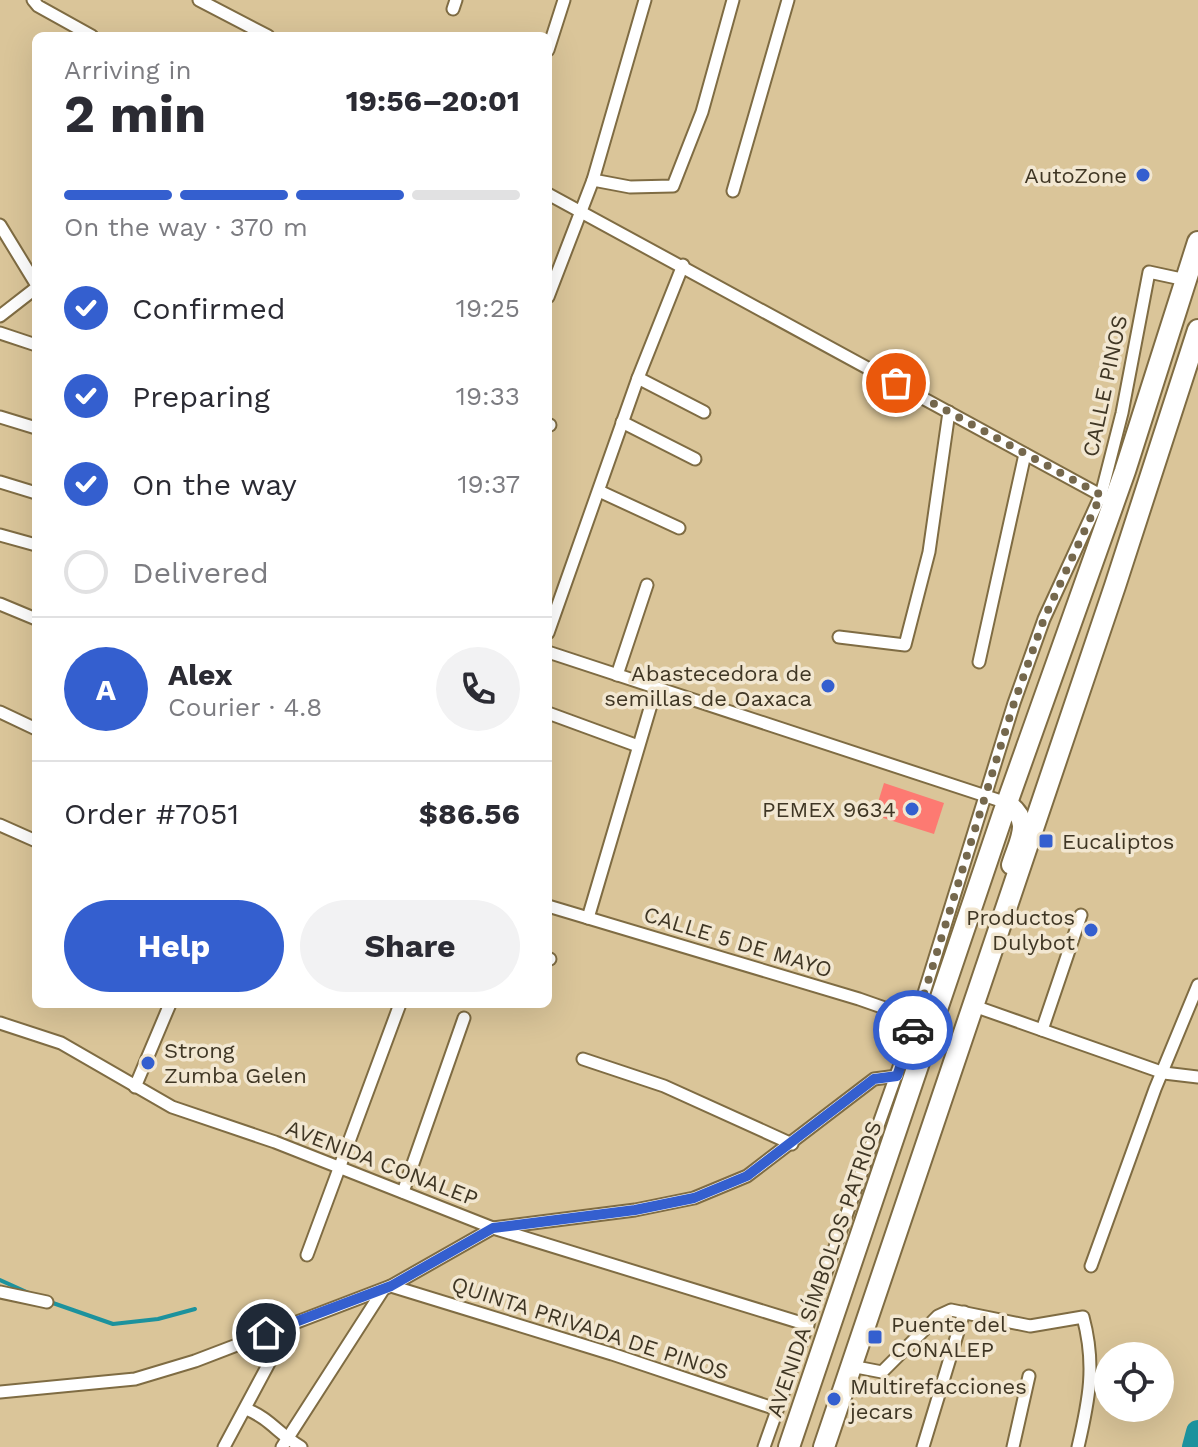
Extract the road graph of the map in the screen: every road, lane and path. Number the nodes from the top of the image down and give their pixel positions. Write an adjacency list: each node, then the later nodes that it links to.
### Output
1 (33, 0): 7 (street)
2 (199, 0): 8 (street)
3 (564, 0): 9 (street)
4 (645, 0): 10 (street)
5 (733, 0): 10 (street)
6 (788, 0): 11 (street)
7 (85, 32)
8 (260, 32)
9 (552, 38)
10 (593, 180): 13 (street)
11 (733, 191)
12 (552, 196): 13 (street)
13 (581, 211): 16 (street); 19 (street)
14 (0, 225): 17 (street)
15 (1198, 242): 18 (highway, AVENIDA SÍMBOLOS PATRIOS)
16 (683, 265): 25 (street); 27 (street)
17 (32, 279)
18 (1186, 280): 36 (highway, AVENIDA SÍMBOLOS PATRIOS); 36 (street, CALLE PINOS)
19 (552, 287)
20 (32, 289): 21 (street)
21 (0, 316)
22 (1198, 330): 57 (highway)
23 (0, 333): 24 (street)
24 (32, 344)
25 (638, 378): 26 (street); 29 (street)
26 (704, 412)
27 (949, 412): 31 (street); 44 (street)
28 (0, 417): 30 (street)
29 (622, 422): 32 (street); 34 (street)
30 (32, 427)
31 (1025, 454): 36 (street); 46 (street)
32 (695, 459)
33 (0, 482): 35 (street)
34 (599, 491): 37 (street); 43 (street)
35 (32, 492)
36 (1107, 498): 53 (street, CALLE PINOS); 54 (highway, AVENIDA SÍMBOLOS PATRIOS)
37 (679, 528)
38 (0, 535): 39 (street)
39 (32, 544)
40 (647, 585): 47 (street)
41 (0, 604): 42 (street)
42 (32, 617)
43 (552, 622)
44 (839, 637)
45 (552, 653): 47 (street)
46 (979, 662)
47 (617, 675): 48 (street)
48 (656, 688): 52 (street); 53 (street)
49 (0, 712): 51 (street)
50 (552, 714): 52 (street)
51 (32, 727)
52 (638, 746): 60 (street)
53 (986, 797): 54 (street); 66 (street, CALLE PINOS)
54 (1007, 803): 57 (main road); 78 (highway, AVENIDA SÍMBOLOS PATRIOS)
55 (0, 825): 56 (street)
56 (32, 839)
57 (1007, 906): 62 (highway)
58 (552, 907): 60 (street, CALLE 5 DE MAYO)
59 (1081, 915): 68 (street)
60 (588, 918): 66 (street, CALLE 5 DE MAYO)
61 (1198, 985): 70 (street)
62 (974, 1006): 68 (street); 87 (highway)
63 (168, 1008): 73 (street)
64 (399, 1008): 75 (street)
65 (464, 1018): 76 (street)
66 (916, 1019): 71 (street, CALLE PINOS)
67 (0, 1023): 73 (street, AVENIDA CONALEP)
68 (1042, 1030): 70 (street)
69 (583, 1059): 74 (street)
70 (1164, 1073): 72 (street); 80 (street)
71 (897, 1076): 74 (street); 78 (street, CALLE PINOS)
72 (1198, 1077)
73 (135, 1087): 75 (street, AVENIDA CONALEP)
74 (792, 1144): 77 (street)
75 (339, 1168): 76 (street, AVENIDA CONALEP); 79 (street)
76 (403, 1192): 77 (street, AVENIDA CONALEP)
77 (493, 1228): 81 (street); 86 (street, AVENIDA CONALEP)
78 (844, 1253): 86 (street, CALLE PINOS); 96 (highway, AVENIDA SÍMBOLOS PATRIOS)
79 (307, 1255)
80 (1091, 1266)
81 (387, 1288): 85 (street); 91 (street, QUINTA PRIVADA DE PINOS); 92 (street)
82 (0, 1292): 83 (street)
83 (47, 1302)
84 (964, 1312): 87 (street); 98 (street); 100 (street)
85 (290, 1324): 89 (street); 90 (street)
86 (808, 1325): 91 (street, CALLE PINOS)
87 (851, 1366): 97 (highway)
88 (1029, 1376): 99 (street)
89 (0, 1392)
90 (246, 1409): 92 (street); 93 (street)
91 (776, 1409): 95 (street, CALLE PINOS)
92 (284, 1443): 94 (street)
93 (224, 1447)
94 (301, 1447)
95 (764, 1447)
96 (789, 1447)
97 (824, 1447)
98 (923, 1447)
99 (1013, 1447)
100 (1078, 1447)

